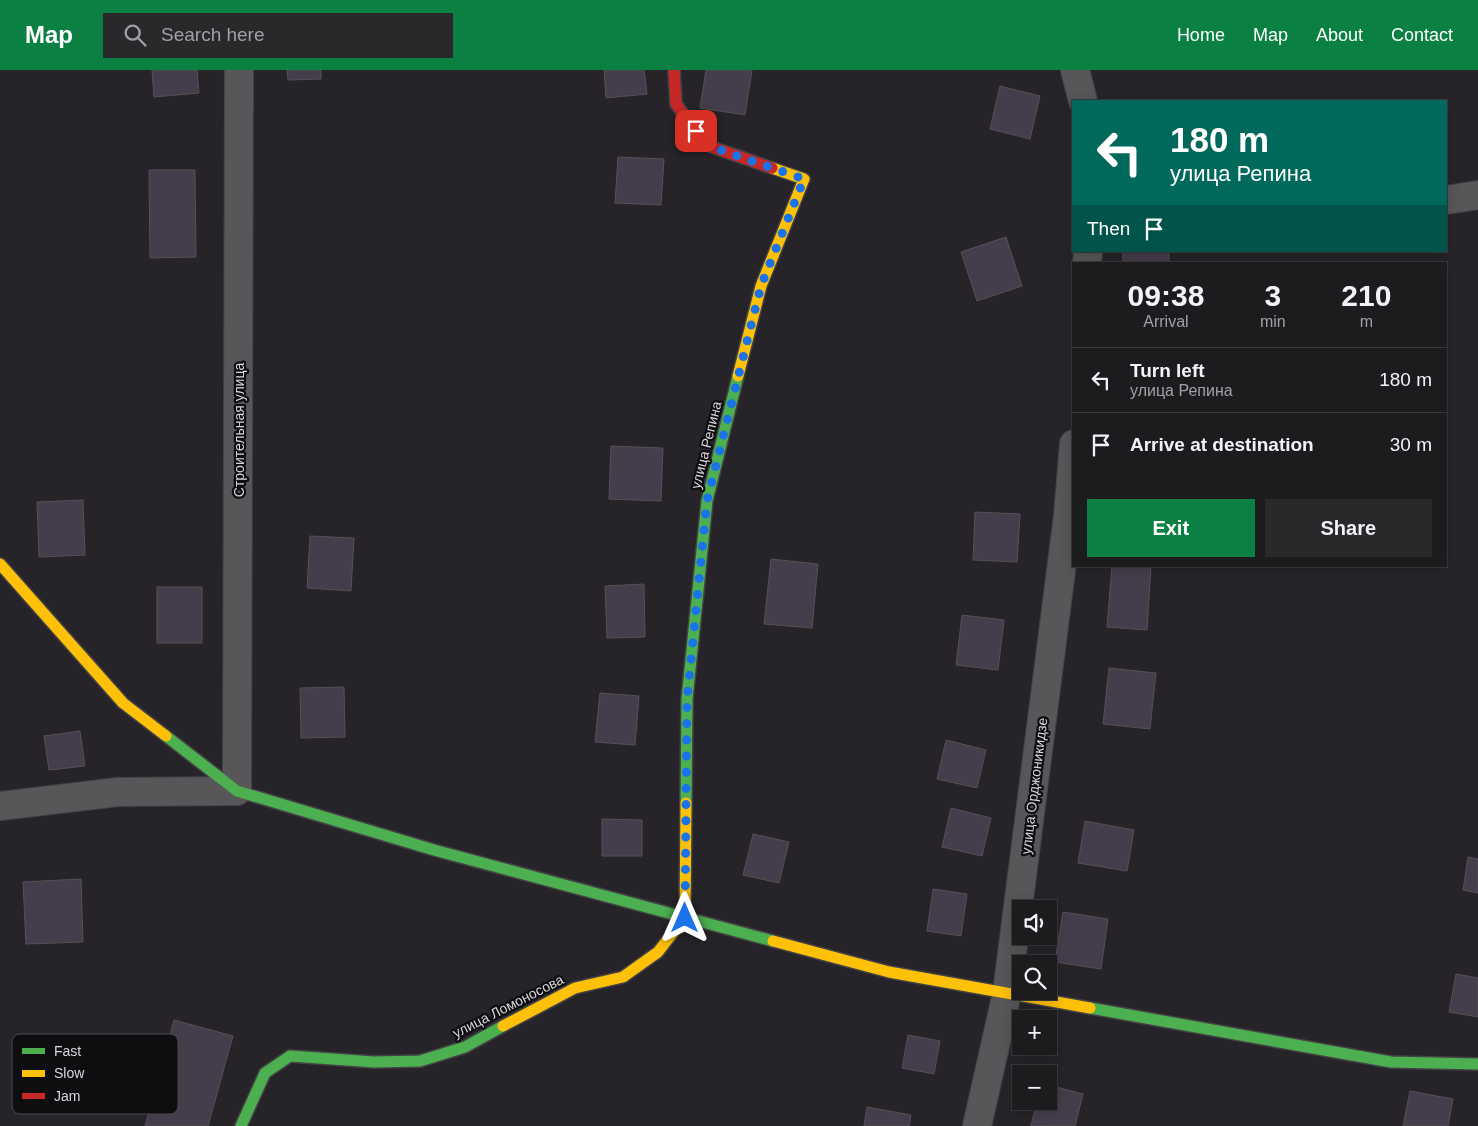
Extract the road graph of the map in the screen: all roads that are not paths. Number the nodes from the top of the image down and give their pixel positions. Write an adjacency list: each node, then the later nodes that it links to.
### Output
1 (240, 70): 9 (street, Строительная улица)
2 (674, 70): 11 (street, улица Репина)
3 (1075, 70): 4 (street)
4 (1083, 100)
5 (1478, 195): 6 (street)
6 (1447, 200)
7 (1072, 468): 12 (street, улица Орджоникидзе)
8 (0, 564): 9 (street)
9 (237, 791): 10 (street); 11 (street)
10 (0, 806)
11 (685, 918): 12 (street); 14 (street, улица Ломоносова)
12 (1007, 993): 13 (street); 15 (street, улица Орджоникидзе)
13 (1478, 1064)
14 (241, 1126)
15 (977, 1126)

